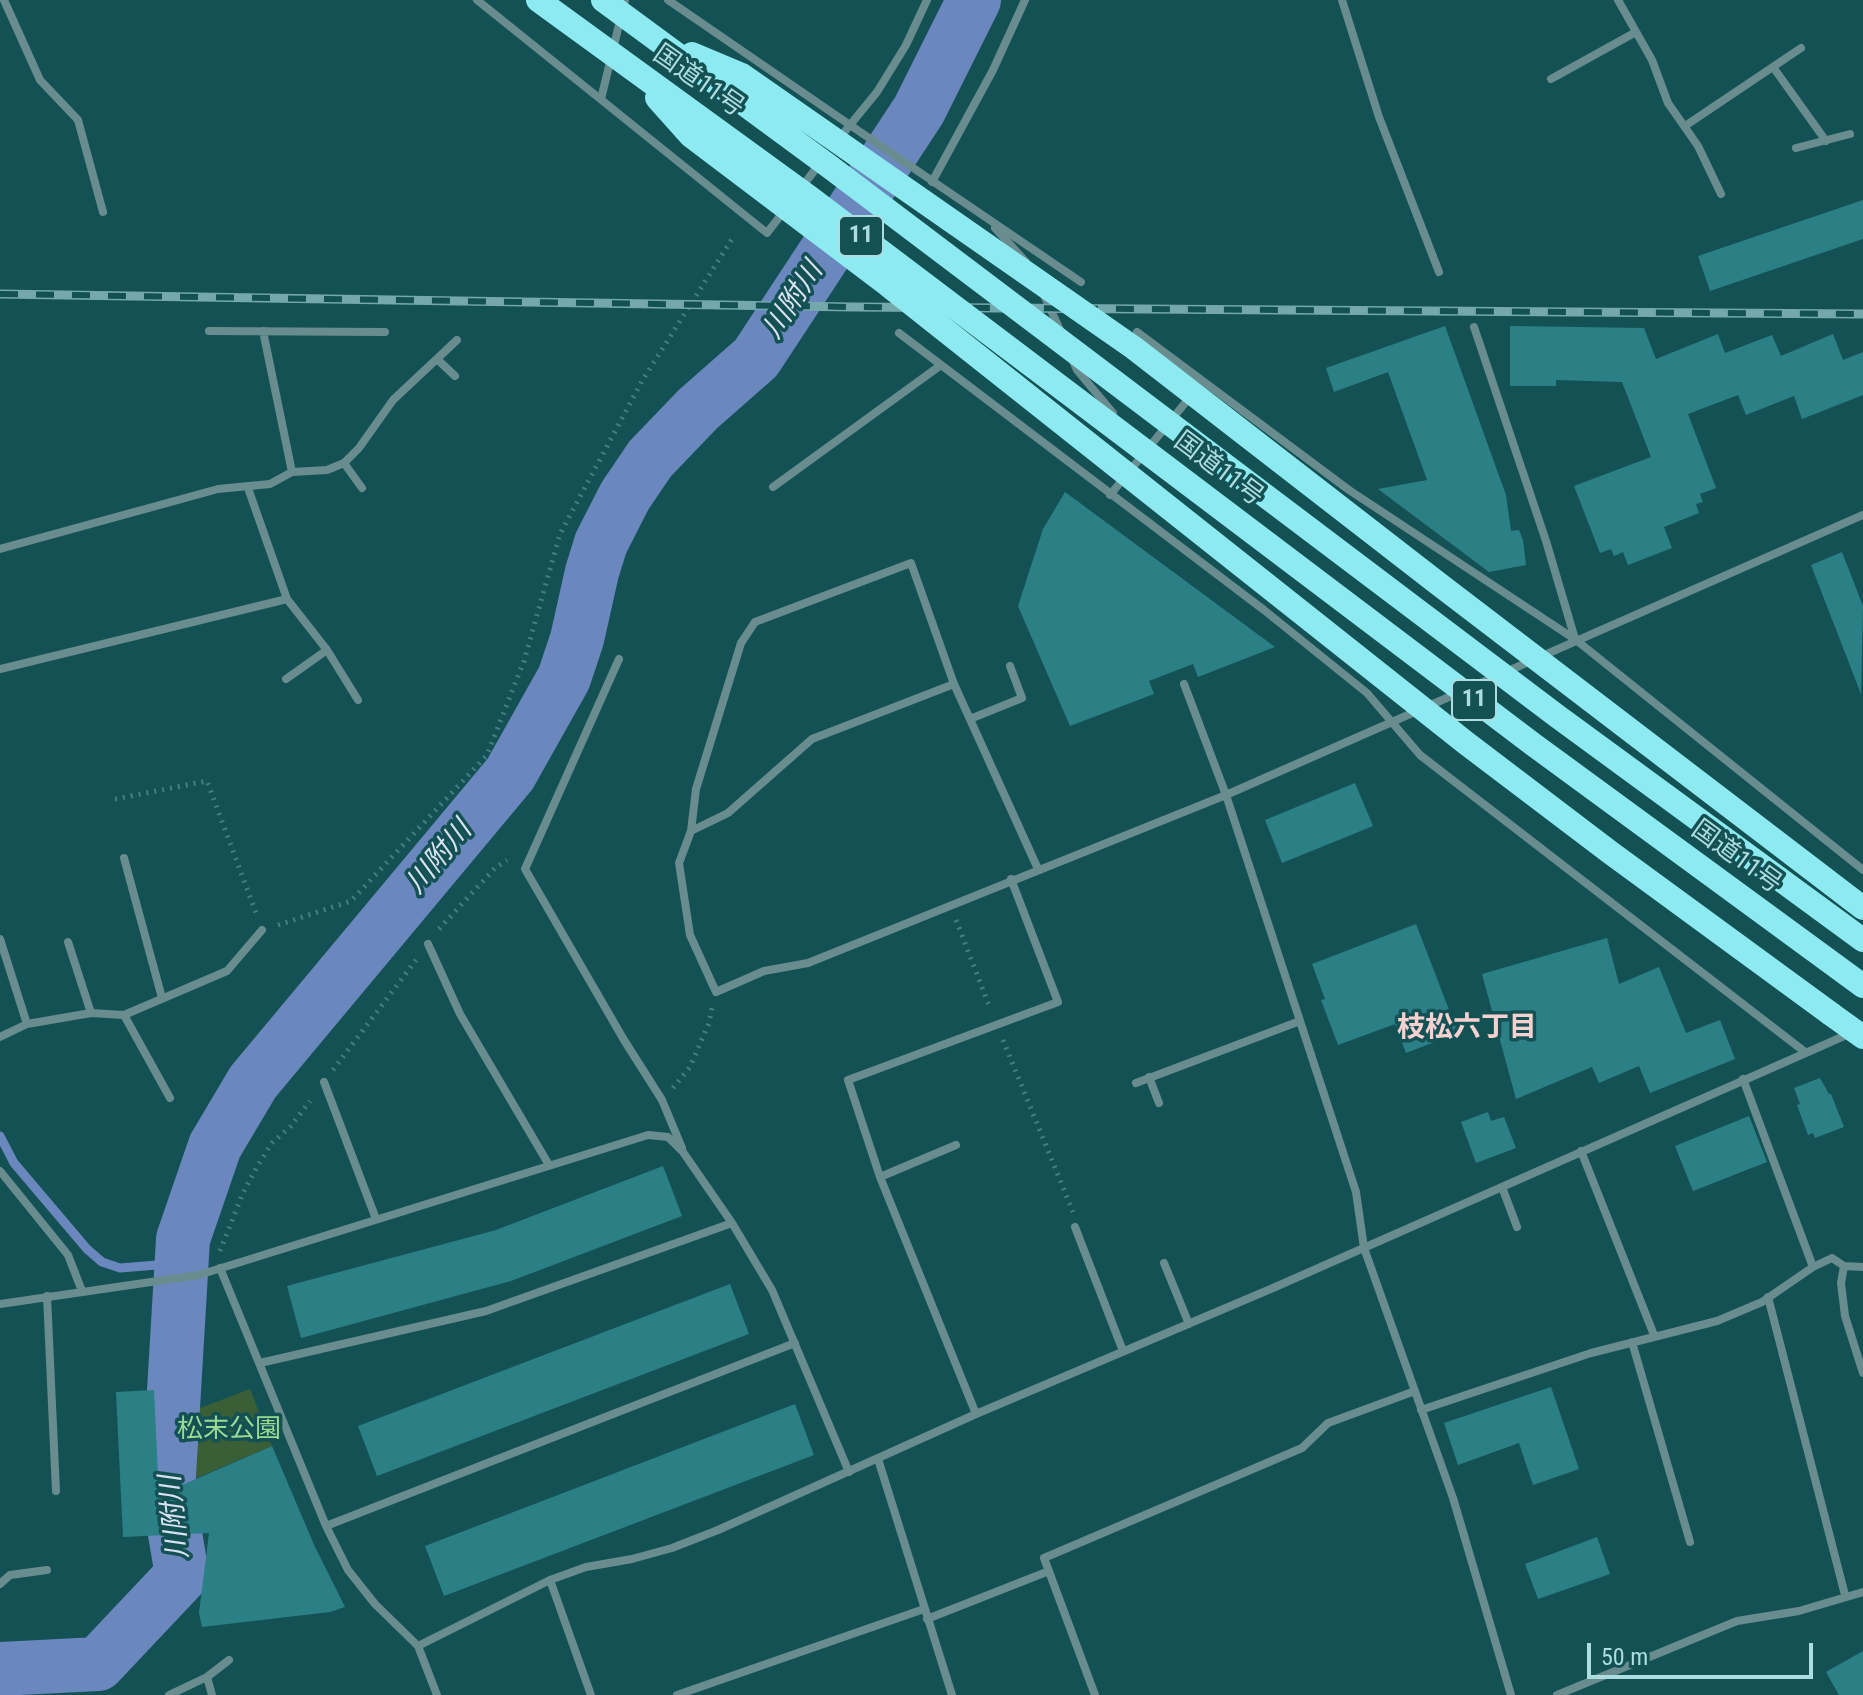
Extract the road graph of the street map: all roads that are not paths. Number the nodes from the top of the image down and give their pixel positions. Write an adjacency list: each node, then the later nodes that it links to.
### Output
1 (4, 0): 25 (street)
2 (477, 0): 17 (street)
3 (538, 0): 15 (highway, 国道11号 / 11, bridge)
4 (603, 0): 12 (highway, 国道11号 / 11, bridge)
5 (625, 0): 17 (street)
6 (668, 0): 18 (street)
7 (927, 0): 18 (street)
8 (1025, 0): 23 (street)
9 (1342, 0): 27 (street)
10 (1618, 0): 11 (street)
11 (1636, 32): 16 (street); 19 (street)
12 (656, 40): 67 (highway, 11, bridge); 70 (highway, 国道11号 / 11, bridge)
13 (1801, 48): 14 (street)
14 (1773, 67): 19 (street); 21 (street)
15 (630, 68): 73 (highway, 国道11号 / 11, bridge); 79 (highway, 11, bridge)
16 (1551, 79)
17 (601, 99): 18 (street)
18 (850, 125): 23 (street)
19 (1685, 126): 24 (street)
20 (1850, 134): 21 (street)
21 (1826, 141): 22 (street)
22 (1796, 148)
23 (928, 179): 26 (street)
24 (1721, 194)
25 (103, 212)
26 (984, 215): 28 (street); 40 (street)
27 (1439, 272)
28 (1081, 282)
29 (1474, 327): 50 (street)
30 (209, 331): 31 (street)
31 (263, 331): 32 (street); 42 (street)
32 (385, 332)
33 (1137, 332): 39 (street)
34 (899, 333): 37 (street)
35 (457, 340): 36 (street)
36 (437, 359): 38 (street); 41 (street)
37 (941, 365): 43 (street); 46 (street)
38 (455, 376)
39 (1203, 381): 40 (street); 50 (street)
40 (1150, 446): 46 (street)
41 (344, 463): 42 (street); 45 (street)
42 (292, 472): 44 (street)
43 (773, 487)
44 (248, 488): 48 (street); 49 (street)
45 (362, 488)
46 (1110, 495): 60 (street)
47 (1863, 515): 50 (street)
48 (0, 549)
49 (287, 599): 51 (street); 54 (street)
50 (1576, 640): 60 (street); 65 (street)
51 (327, 650): 55 (street); 58 (street)
52 (619, 659): 90 (street)
53 (1010, 666): 59 (street)
54 (0, 669)
55 (286, 679)
56 (954, 684): 59 (street); 62 (street); 62 (street)
57 (1184, 684): 61 (street)
58 (358, 700)
59 (970, 719): 64 (street)
60 (1393, 722): 61 (street); 81 (street)
61 (1226, 795): 64 (street); 77 (street)
62 (691, 831): 66 (street)
63 (124, 858): 74 (street)
64 (1038, 869): 66 (street)
65 (1863, 870)
66 (1011, 879): 93 (street)
67 (1863, 908)
68 (262, 930): 74 (street)
69 (0, 939): 78 (street)
70 (1863, 940)
71 (68, 942): 75 (street)
72 (428, 944): 91 (street)
73 (1863, 986)
74 (162, 998): 76 (street)
75 (91, 1013): 76 (street); 78 (street)
76 (124, 1015): 86 (street)
77 (1300, 1021): 82 (street); 99 (street)
78 (27, 1024): 80 (street)
79 (1861, 1032): 81 (street)
80 (0, 1037)
81 (1805, 1052): 83 (street)
82 (1149, 1077): 85 (street); 87 (street)
83 (1743, 1079): 89 (street); 102 (street)
84 (324, 1082): 95 (street)
85 (1136, 1083)
86 (170, 1098)
87 (1159, 1103)
88 (956, 1145): 93 (street)
89 (1581, 1151): 94 (street); 110 (street)
90 (683, 1152): 91 (street); 96 (street)
91 (549, 1165): 95 (street)
92 (0, 1171): 105 (street)
93 (880, 1177): 118 (street)
94 (1502, 1187): 98 (street); 99 (street)
95 (376, 1219): 104 (street)
96 (732, 1223): 112 (street); 114 (street)
97 (1075, 1227): 113 (street)
98 (1517, 1227)
99 (1364, 1248): 109 (street); 116 (street)
100 (1164, 1263): 109 (street)
101 (1844, 1266): 102 (street); 103 (street); 115 (street)
102 (1813, 1267): 107 (street)
103 (1863, 1267)
104 (220, 1268): 105 (street); 114 (street)
105 (82, 1291): 106 (street)
106 (47, 1296): 108 (street); 121 (street)
107 (1768, 1297): 110 (street); 129 (street)
108 (0, 1304)
109 (1189, 1324): 113 (street)
110 (1654, 1335): 111 (street)
111 (1632, 1342): 117 (street); 123 (street)
112 (795, 1343): 120 (street); 122 (street)
113 (1123, 1351): 118 (street)
114 (260, 1363): 122 (street)
115 (1863, 1373)
116 (1415, 1391): 117 (street); 125 (street)
117 (1421, 1410): 142 (street)
118 (976, 1414): 119 (street)
119 (878, 1459): 120 (street); 130 (street)
120 (849, 1472): 126 (street)
121 (56, 1491)
122 (326, 1526): 132 (street)
123 (1690, 1542)
124 (47, 1570): 127 (street)
125 (1049, 1571): 131 (street); 141 (street)
126 (550, 1580): 132 (street); 138 (street)
127 (0, 1584)
128 (1863, 1592): 129 (street)
129 (1845, 1595): 143 (street)
130 (924, 1609): 131 (street); 139 (street)
131 (927, 1619): 140 (street)
132 (418, 1646): 137 (street)
133 (229, 1660): 134 (street)
134 (207, 1677): 135 (street); 136 (street)
135 (169, 1695)
136 (212, 1695)
137 (437, 1695)
138 (591, 1695)
139 (677, 1695)
140 (952, 1695)
141 (1095, 1695)
142 (1511, 1695)
143 (1557, 1695)

